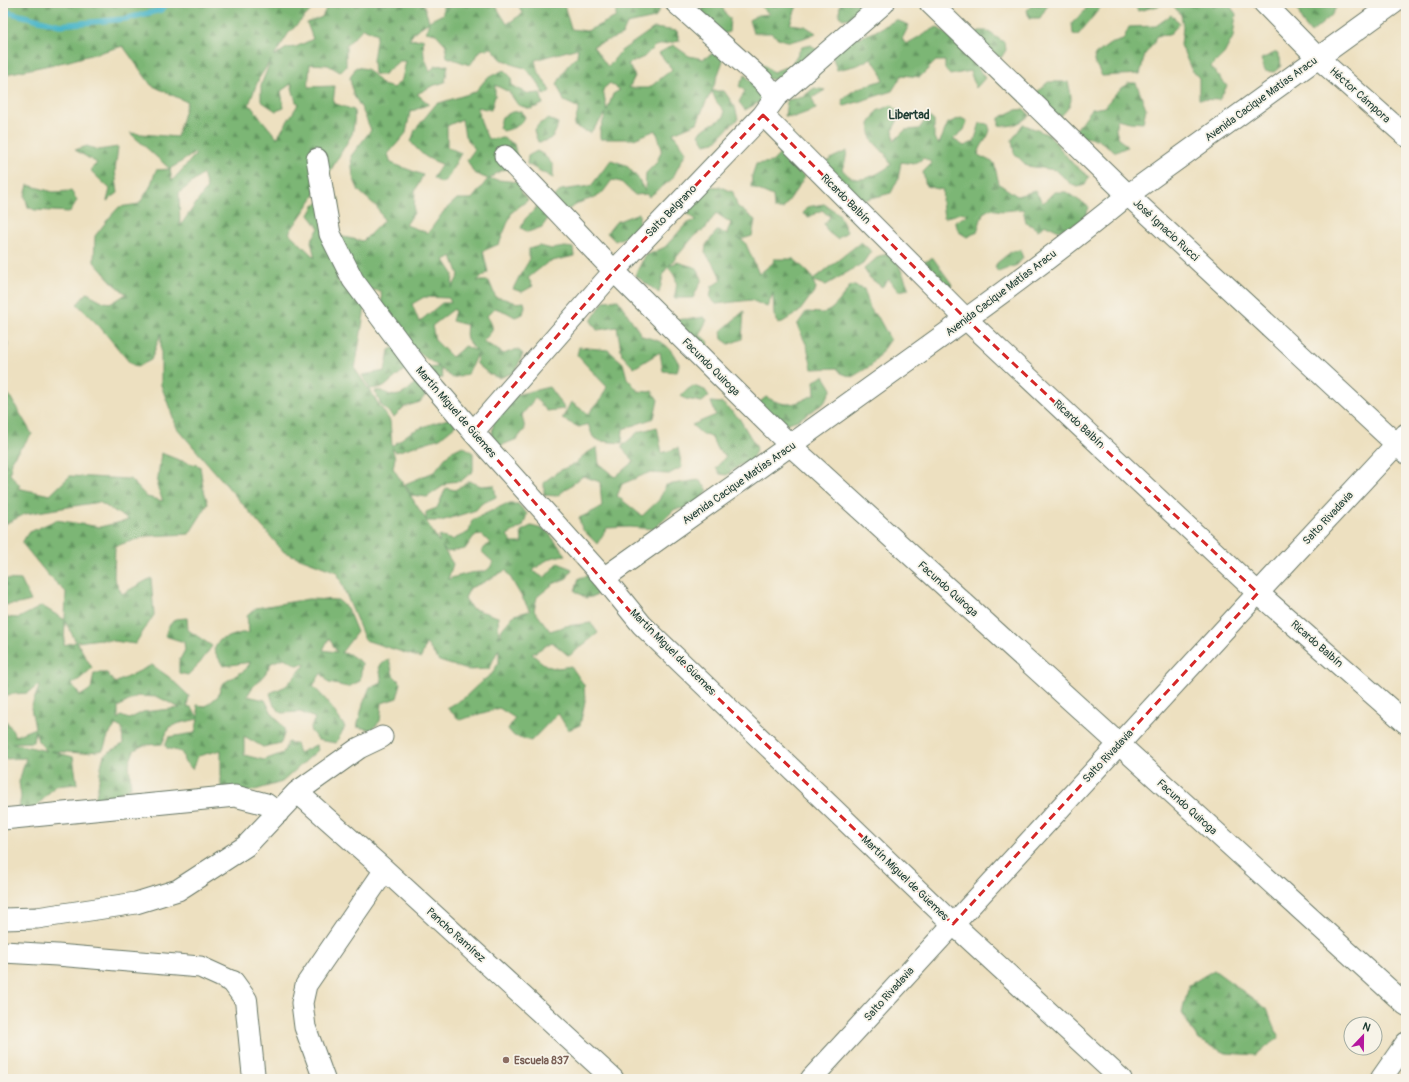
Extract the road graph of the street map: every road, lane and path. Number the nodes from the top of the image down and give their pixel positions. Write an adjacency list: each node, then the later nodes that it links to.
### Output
1 (676, 3): 7 (street)
2 (884, 3): 7 (street, Salto Belgrano)
3 (930, 3): 12 (street, José Ignacio Rucci)
4 (1264, 3): 6 (street, Héctor Cámpora)
5 (1394, 3): 6 (street, Avenida Cacique Matías Aracu)
6 (1318, 58): 9 (street, Héctor Cámpora); 12 (street, Avenida Cacique Matías Aracu)
7 (776, 97): 8 (street, Salto Belgrano)
8 (762, 115): 13 (street, Salto Belgrano); 14 (street, Ricardo Balbín)
9 (1406, 136)
10 (505, 156): 13 (street, Facundo Quiroga)
11 (317, 159): 15 (street, Martín Miguel de Güemes)
12 (1128, 195): 14 (street, Avenida Cacique Matías Aracu); 16 (street, José Ignacio Rucci)
13 (614, 271): 15 (street, Salto Belgrano); 17 (street, Facundo Quiroga)
14 (966, 319): 17 (street, Avenida Cacique Matías Aracu); 19 (street, Ricardo Balbín)
15 (472, 432): 18 (street, Martín Miguel de Güemes)
16 (1403, 444): 19 (street, Salto Rivadavia)
17 (791, 446): 18 (street, Avenida Cacique Matías Aracu); 22 (street, Facundo Quiroga)
18 (604, 578): 28 (street, Martín Miguel de Güemes)
19 (1258, 592): 20 (street, Ricardo Balbín); 22 (street, Salto Rivadavia)
20 (1406, 723)
21 (382, 737): 23 (street)
22 (1119, 744): 28 (street, Salto Rivadavia); 31 (street, Facundo Quiroga)
23 (298, 792): 24 (street); 26 (street, Pancho Ramírez)
24 (278, 813): 25 (street); 27 (street)
25 (3, 819)
26 (385, 870): 34 (street); 35 (street, Pancho Ramírez)
27 (3, 919)
28 (953, 924): 36 (street, Salto Rivadavia); 37 (street, Martín Miguel de Güemes)
29 (3, 952): 30 (street)
30 (233, 982): 33 (street)
31 (1406, 1005)
32 (1406, 1043): 38 (street)
33 (254, 1079)
34 (324, 1079)
35 (613, 1079)
36 (811, 1079)
37 (1121, 1079)
38 (1381, 1079)

